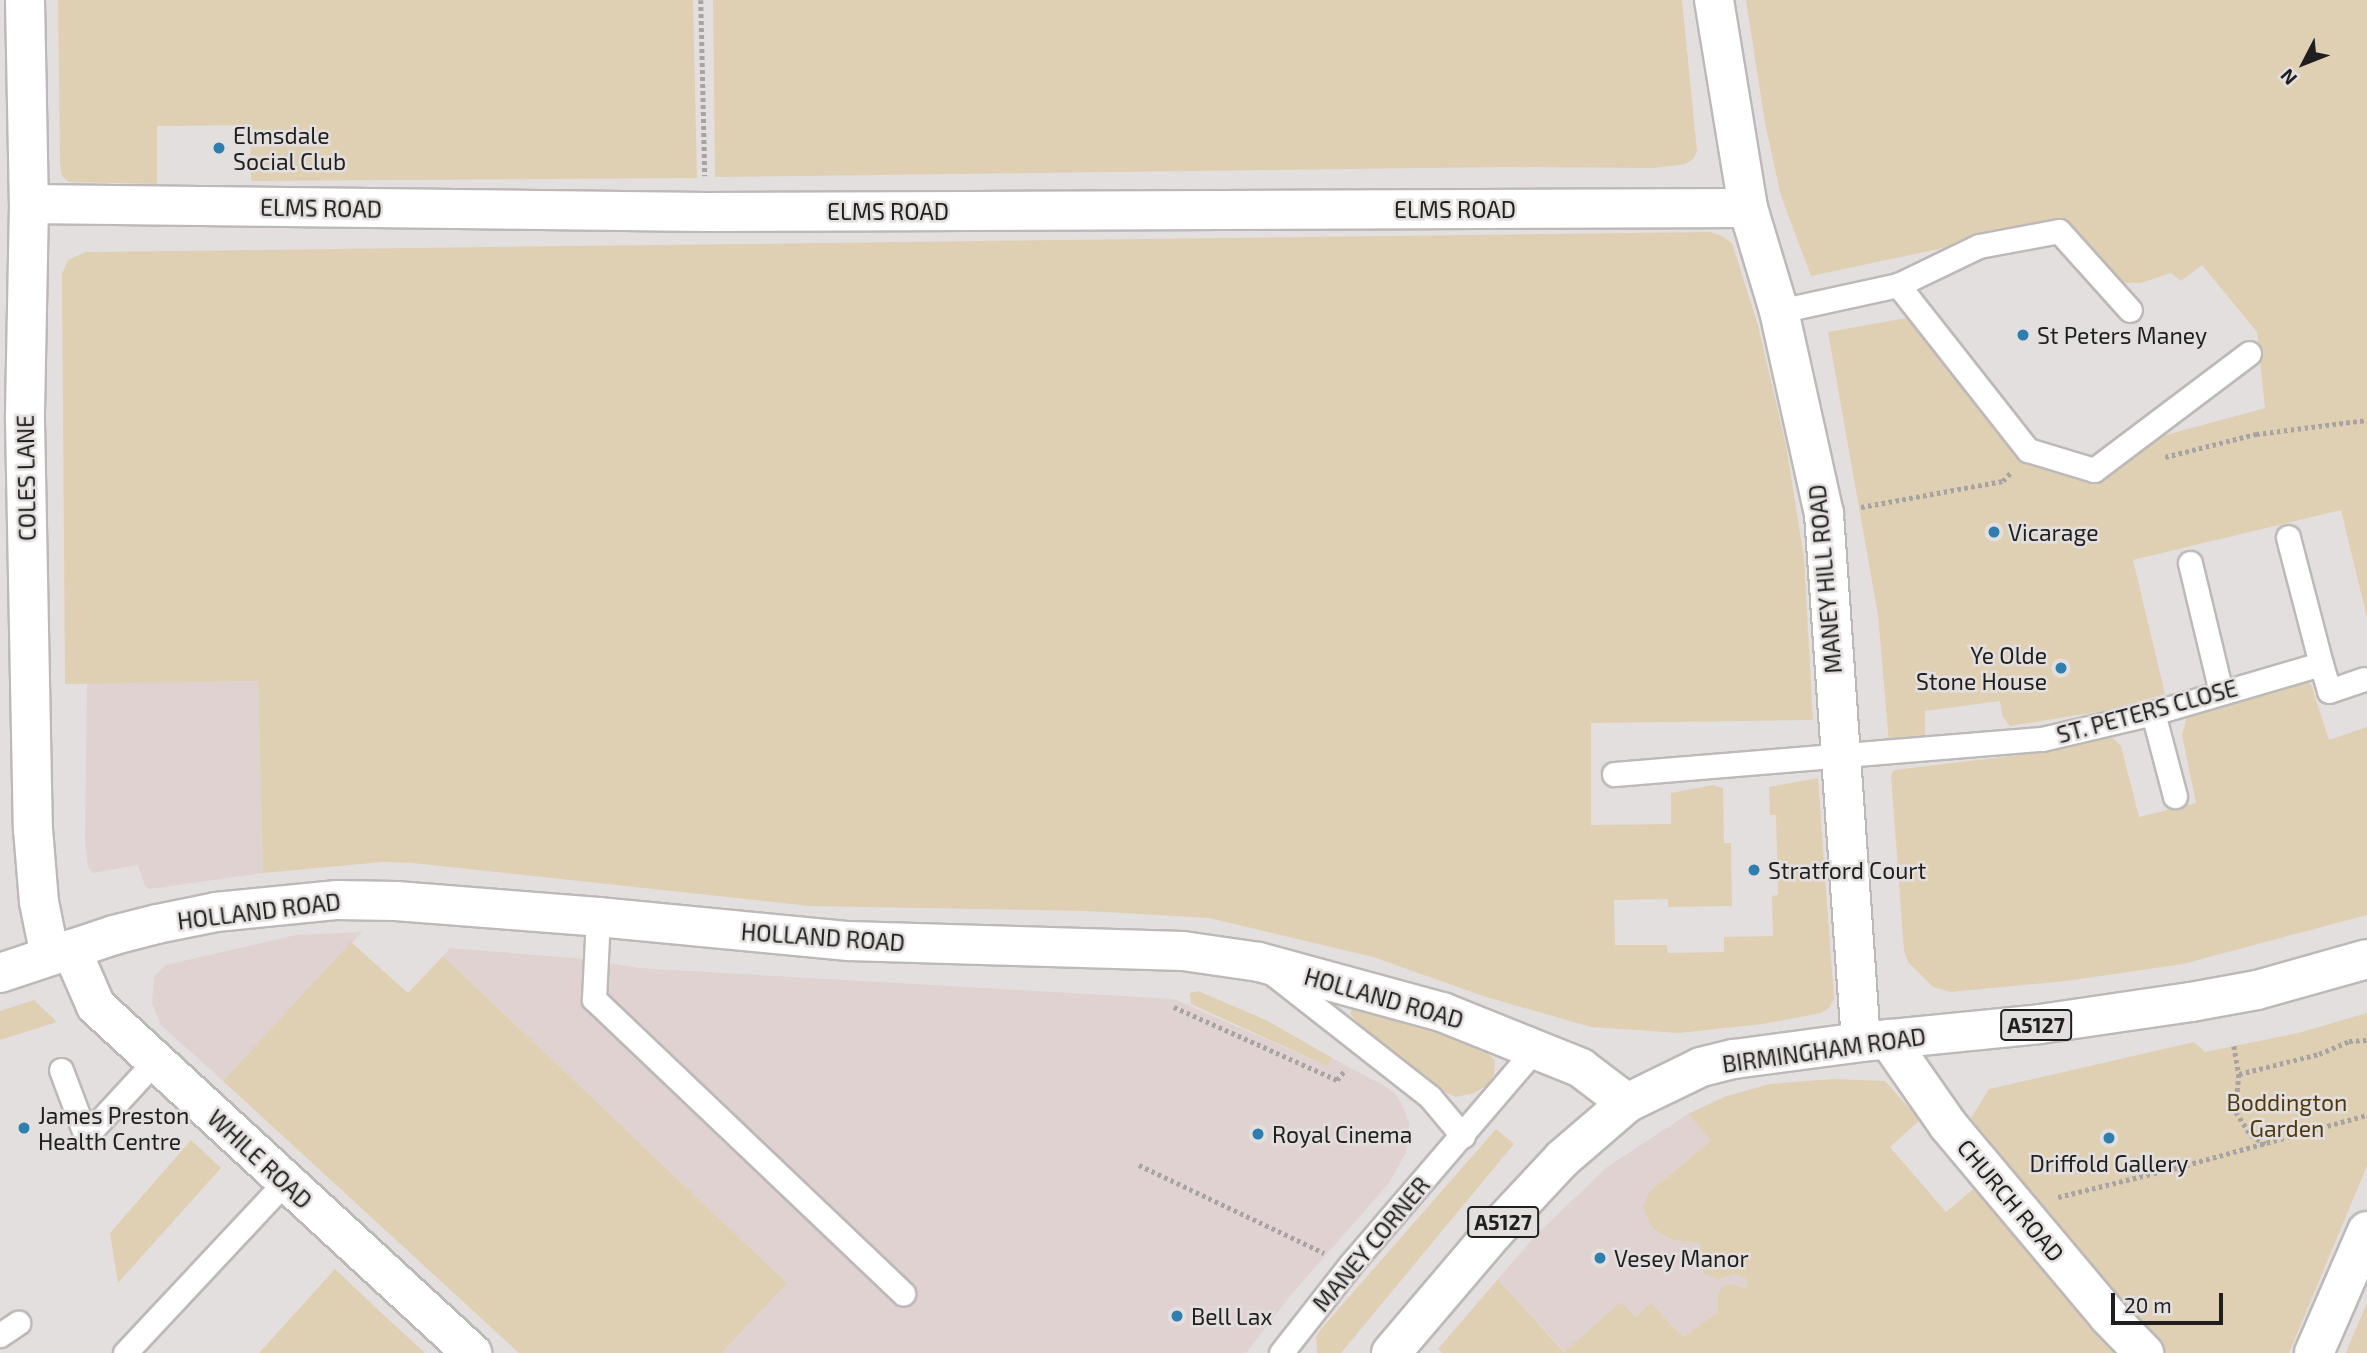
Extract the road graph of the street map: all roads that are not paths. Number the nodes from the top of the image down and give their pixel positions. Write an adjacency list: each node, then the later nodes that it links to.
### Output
1 (25, 0): 3 (street, COLES LANE)
2 (1714, 0): 4 (street, MANEY HILL ROAD)
3 (29, 204): 4 (street, ELMS ROAD); 9 (street, COLES LANE)
4 (1748, 208): 7 (street, MANEY HILL ROAD)
5 (1898, 285): 6 (lane); 7 (lane); 8 (lane)
6 (2130, 310)
7 (1779, 311): 16 (street, MANEY HILL ROAD)
8 (2249, 353)
9 (12, 420): 20 (street, COLES LANE)
10 (2288, 537): 12 (lane)
11 (2189, 564): 14 (lane)
12 (2321, 664): 13 (lane); 14 (lane, ST. PETERS CLOSE)
13 (2364, 680)
14 (2221, 692): 15 (lane, ST. PETERS CLOSE)
15 (2153, 713): 16 (lane, ST. PETERS CLOSE); 18 (lane)
16 (1839, 757): 17 (lane, ST. PETERS CLOSE); 24 (street, MANEY HILL ROAD)
17 (1614, 774)
18 (2175, 796)
19 (598, 917): 20 (street, HOLLAND ROAD); 22 (street, HOLLAND ROAD); 32 (lane)
20 (60, 952): 23 (street, HOLLAND ROAD); 26 (street, WHILE ROAD)
21 (2367, 959): 24 (street, BIRMINGHAM ROAD / A5127)
22 (1259, 962): 25 (street, HOLLAND ROAD); 29 (lane)
23 (0, 973)
24 (1875, 1041): 28 (street, BIRMINGHAM ROAD / A5127); 37 (street, CHURCH ROAD)
25 (1536, 1048): 28 (street, HOLLAND ROAD); 29 (lane, MANEY CORNER)
26 (155, 1061): 27 (lane); 30 (street, WHILE ROAD)
27 (61, 1070)
28 (1627, 1103): 36 (street, BIRMINGHAM ROAD / A5127)
29 (1463, 1136): 35 (lane, MANEY CORNER)
30 (285, 1182): 33 (lane); 34 (street, WHILE ROAD)
31 (2367, 1231): 38 (street)
32 (903, 1293)
33 (125, 1353)
34 (472, 1353)
35 (1281, 1353)
36 (1391, 1353)
37 (2144, 1353)
38 (2314, 1353)

